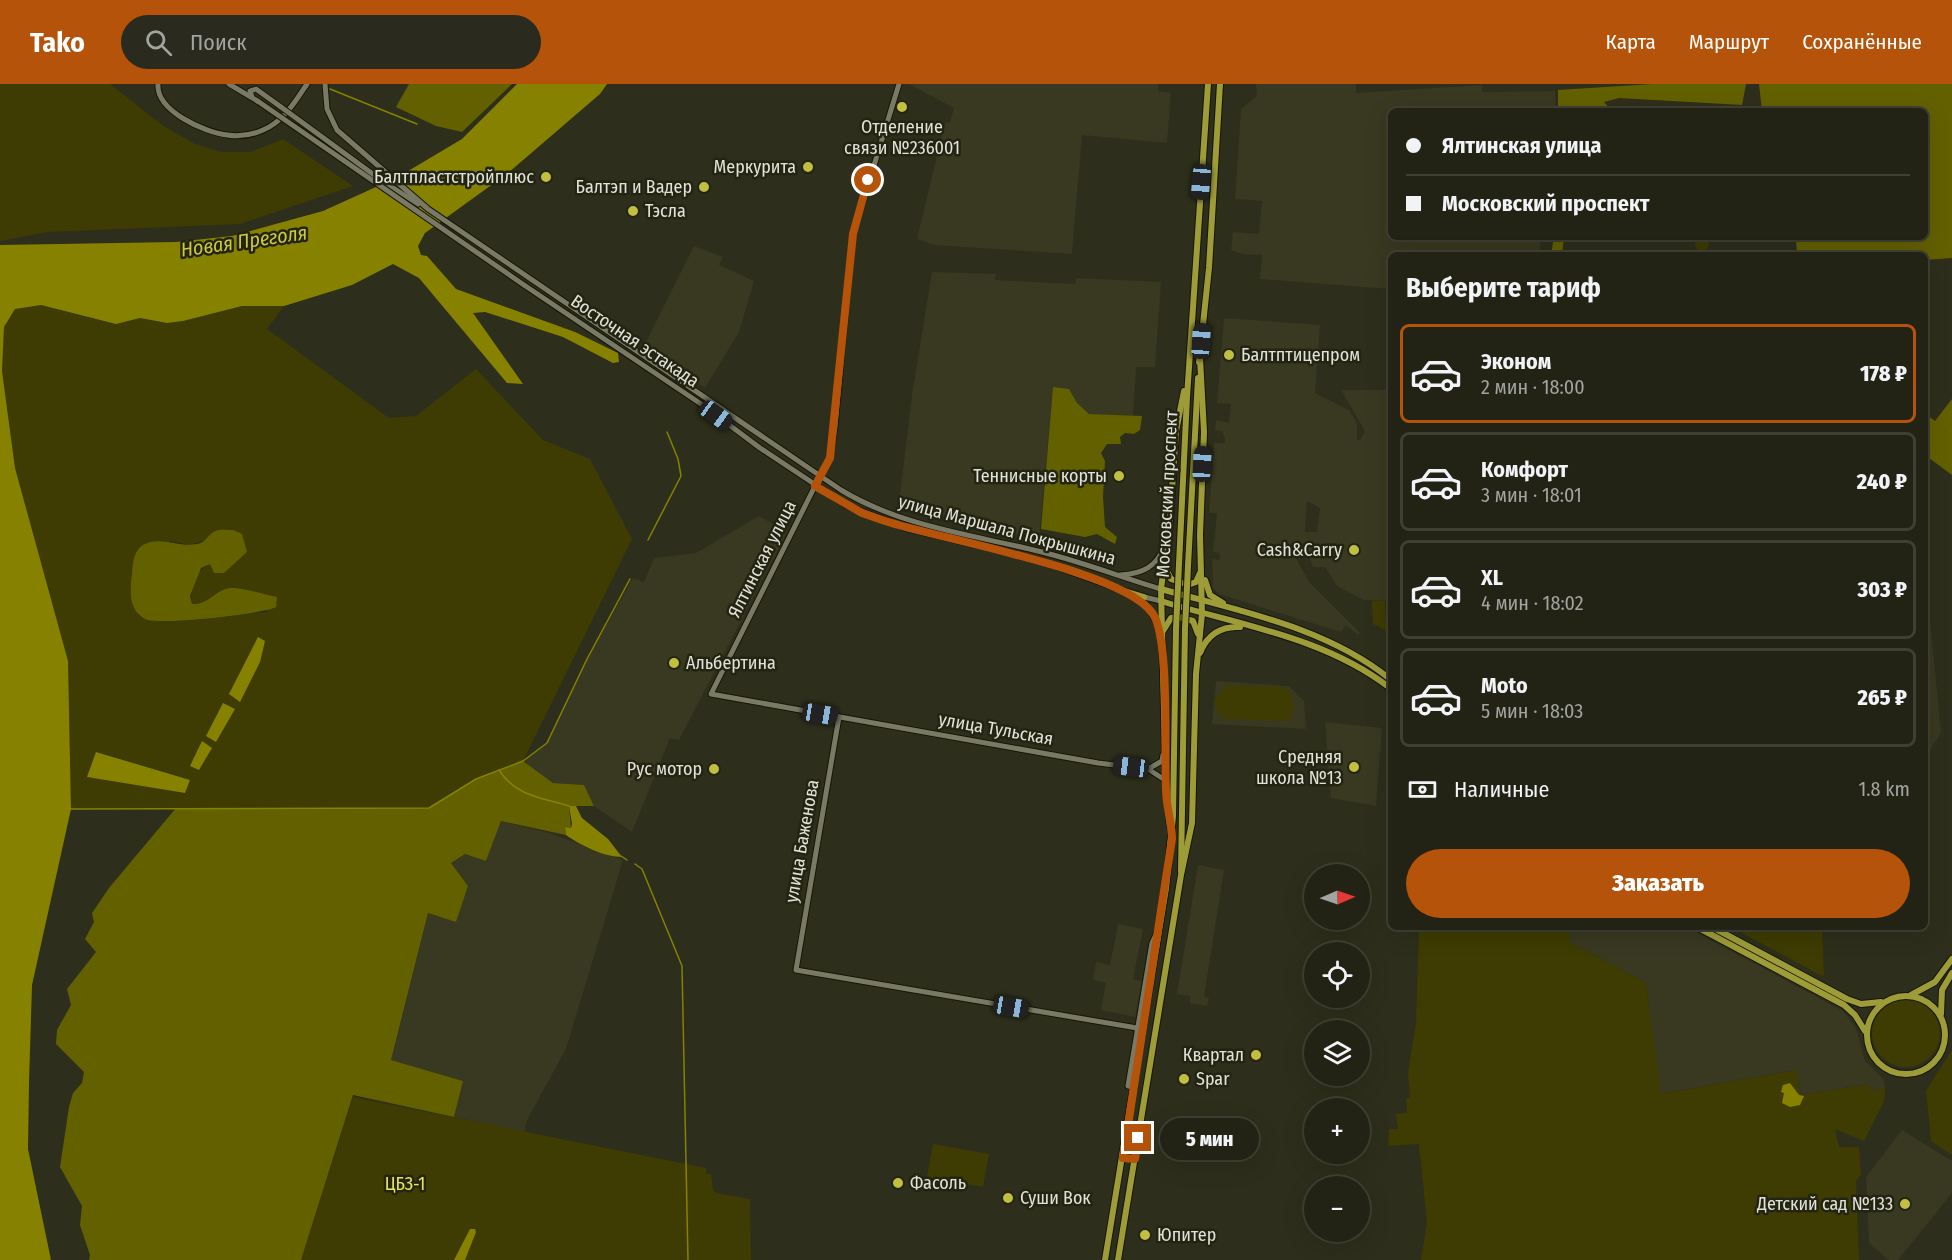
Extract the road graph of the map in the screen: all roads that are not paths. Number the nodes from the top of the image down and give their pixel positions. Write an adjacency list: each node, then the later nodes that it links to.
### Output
1 (158, 84): 3 (main road)
2 (229, 84): 9 (main road, Восточная эстакада)
3 (307, 84)
4 (325, 84): 10 (main road)
5 (900, 84): 13 (main road, Ялтинская улица)
6 (1220, 84): 8 (main road, Московский проспект)
7 (1208, 87): 8 (main road); 12 (main road, Московский проспект)
8 (1219, 92): 11 (main road, Московский проспект)
9 (252, 97): 10 (main road, bridge); 14 (main road, Восточная эстакада, bridge)
10 (428, 209): 13 (main road, Восточная эстакада)
11 (1200, 358): 17 (main road); 38 (main road, Московский проспект, bridge)
12 (1189, 363): 15 (main road); 37 (main road, Московский проспект, bridge)
13 (821, 476): 14 (main road, Ялтинская улица); 18 (main road, улица Маршала Покрышкина)
14 (815, 486): 20 (main road, улица Маршала Покрышкина); 32 (main road, Ялтинская улица)
15 (1168, 538): 16 (main road); 18 (main road)
16 (1164, 561): 17 (main road); 19 (main road)
17 (1202, 567): 23 (main road); 24 (main road)
18 (1113, 575): 19 (main road, улица Маршала Покрышкина)
19 (1161, 589): 22 (main road); 23 (main road, улица Маршала Покрышкина)
20 (1120, 590): 21 (main road, улица Маршала Покрышкина); 27 (main road)
21 (1144, 597): 22 (main road, улица Маршала Покрышкина)
22 (1161, 601): 25 (main road, улица Маршала Покрышкина); 27 (main road)
23 (1202, 601): 24 (main road, улица Маршала Покрышкина); 25 (main road)
24 (1236, 610): 30 (main road, улица Маршала Покрышкина)
25 (1202, 614): 26 (main road, улица Маршала Покрышкина); 28 (main road)
26 (1260, 630): 29 (main road); 31 (main road, улица Маршала Покрышкина)
27 (1161, 633): 28 (main road); 34 (main road)
28 (1199, 644): 29 (main road)
29 (1197, 662): 38 (main road)
30 (1388, 678)
31 (1388, 687)
32 (711, 694): 33 (main road, улица Тульская)
33 (839, 717): 35 (main road, улица Тульская); 46 (main road, улица Баженова)
34 (1165, 751): 35 (main road); 36 (main road)
35 (1148, 769): 36 (main road)
36 (1166, 780): 37 (main road)
37 (1172, 835): 47 (main road, Московский проспект)
38 (1181, 875): 52 (main road)
39 (1703, 930): 48 (main road)
40 (1718, 930): 44 (main road)
41 (1952, 959): 43 (main road)
42 (1952, 973): 45 (main road)
43 (1908, 995): 44 (main road); 45 (main road)
44 (1884, 1002): 48 (main road)
45 (1941, 1018): 48 (main road)
46 (1124, 1028): 47 (main road); 49 (main road)
47 (1140, 1029): 49 (main road); 50 (main road, Московский проспект)
48 (1866, 1033)
49 (1135, 1040): 50 (main road)
50 (1131, 1086): 51 (main road, Московский проспект)
51 (1123, 1158): 52 (main road); 53 (main road, Московский проспект)
52 (1135, 1159): 54 (main road)
53 (1105, 1260)
54 (1118, 1260)

